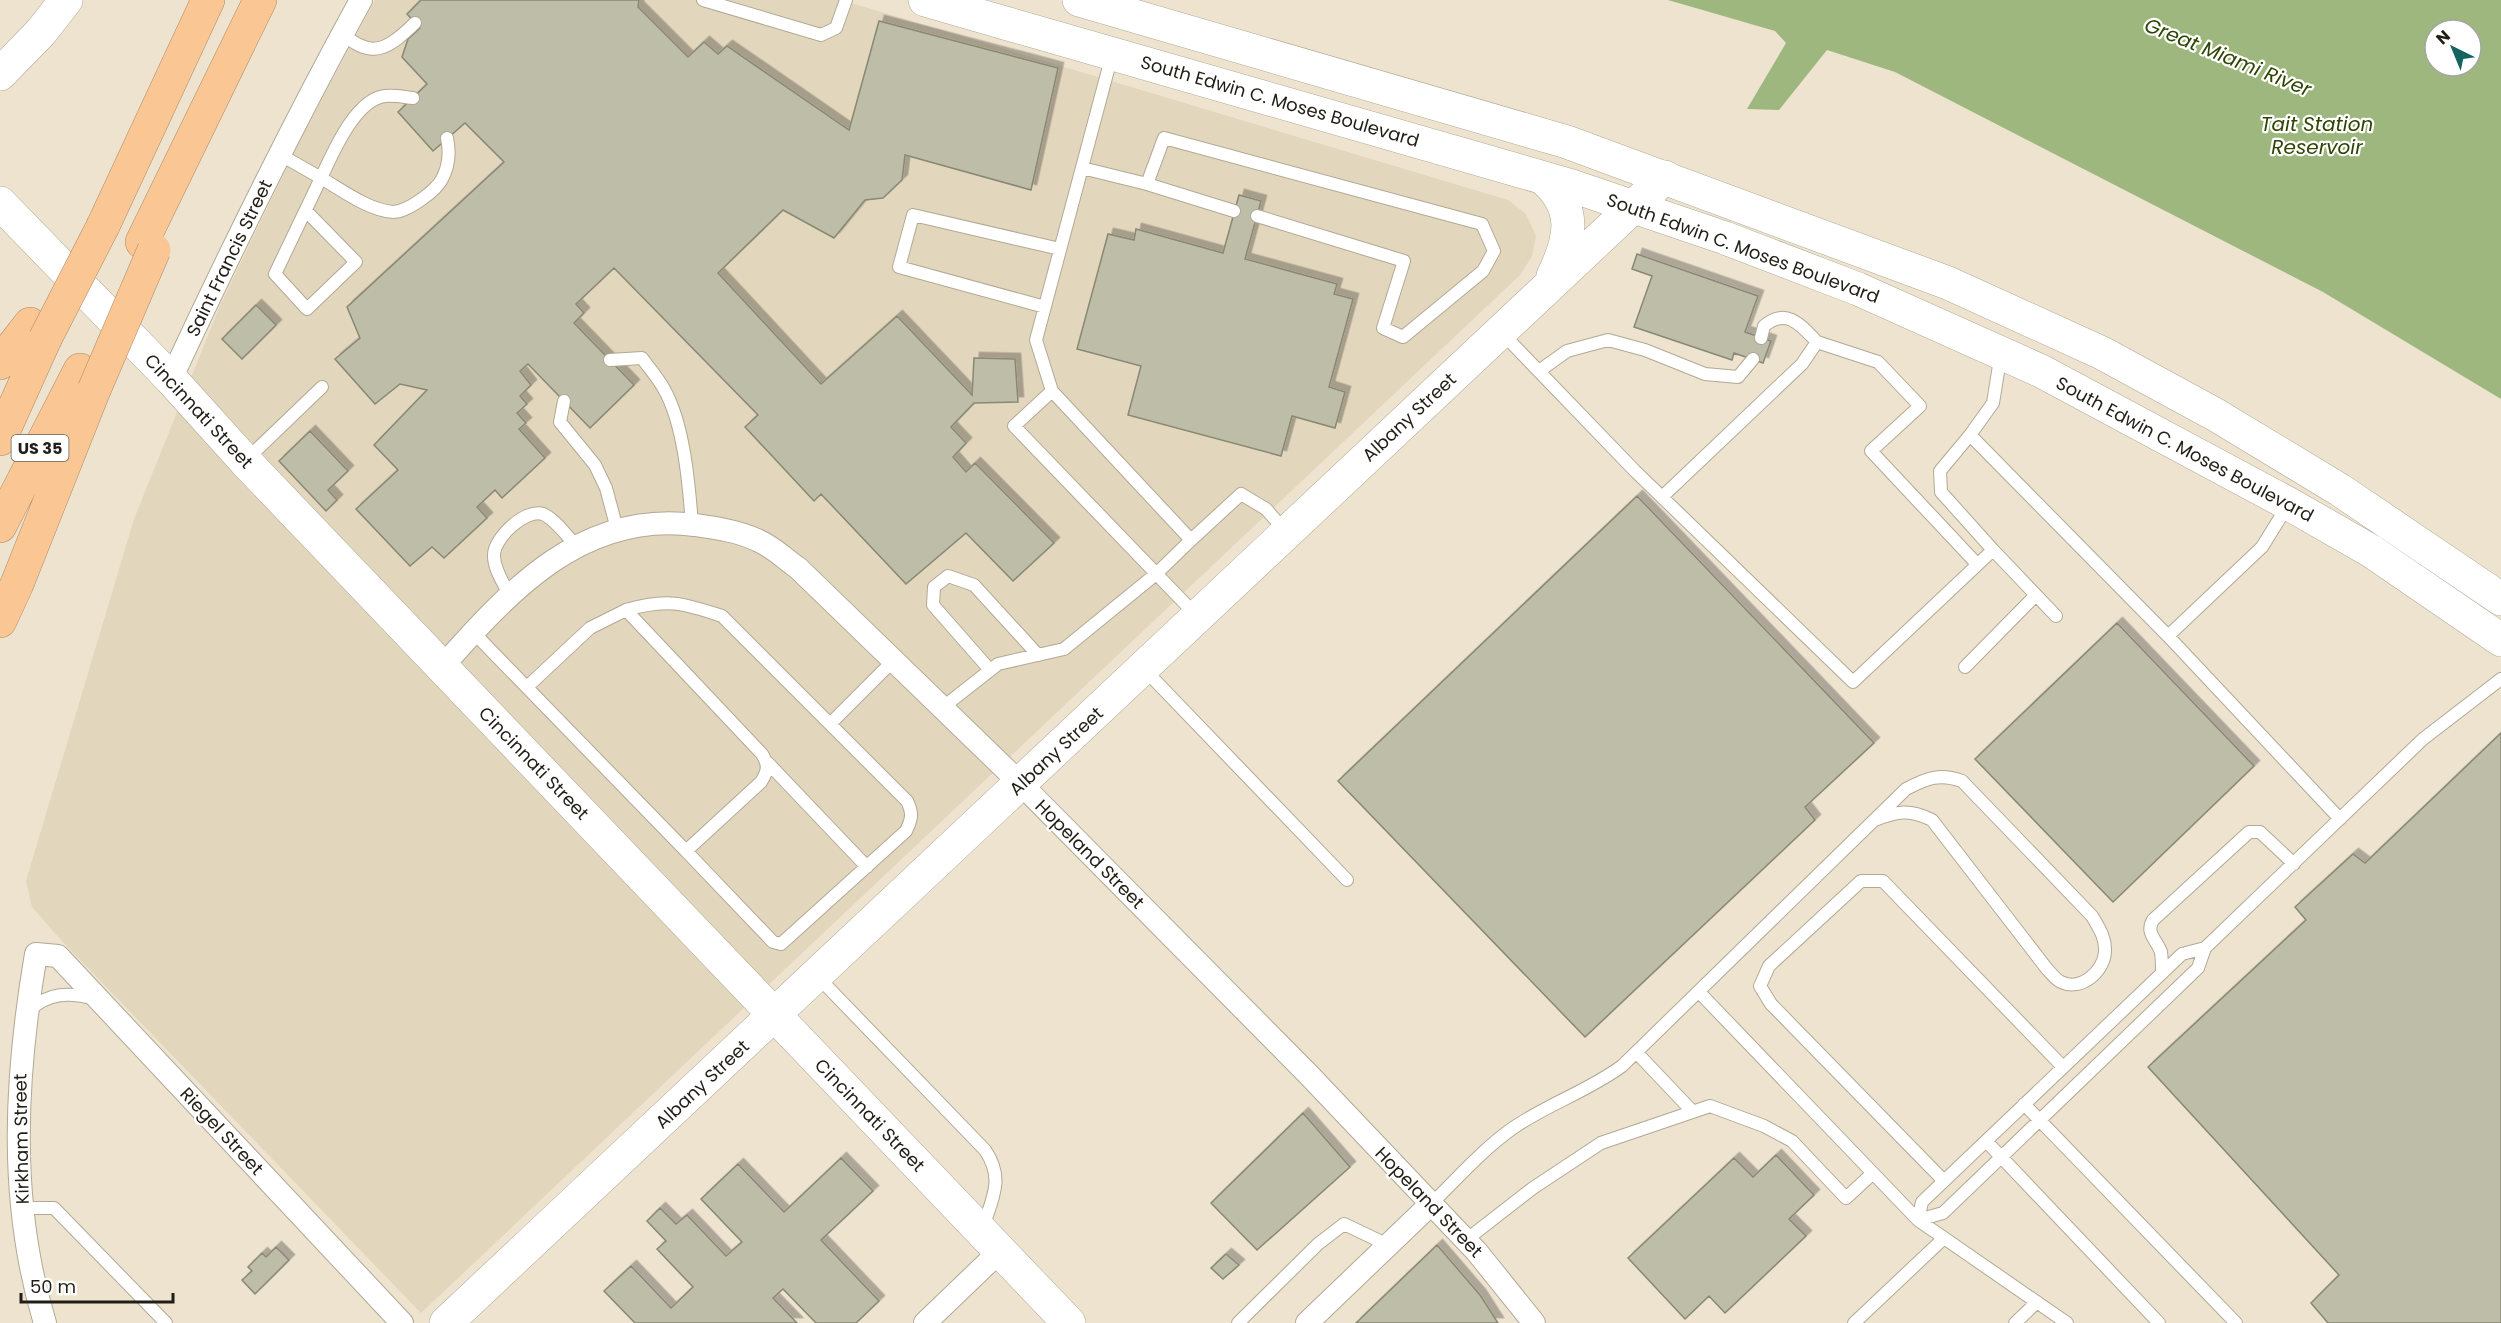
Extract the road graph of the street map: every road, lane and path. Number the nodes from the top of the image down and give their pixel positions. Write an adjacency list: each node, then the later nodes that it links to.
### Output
1 (208, 0): 30 (highway, bridge)
2 (260, 0): 40 (highway, US 35)
3 (361, 0): 11 (street, Saint Francis Street)
4 (703, 0): 5 (lane)
5 (846, 0)
6 (925, 0): 12 (main road, South Edwin C. Moses Boulevard)
7 (1079, 0): 9 (main road, South Edwin C. Moses Boulevard)
8 (58, 5): 13 (main road)
9 (1126, 14): 12 (main road); 18 (main road, South Edwin C. Moses Boulevard)
10 (415, 23): 11 (lane)
11 (343, 34): 16 (street, Saint Francis Street)
12 (1113, 53): 17 (lane); 20 (main road, South Edwin C. Moses Boulevard)
13 (0, 74)
14 (413, 98): 19 (lane)
15 (447, 138): 19 (lane)
16 (284, 146): 19 (lane); 39 (street, Saint Francis Street)
17 (1082, 168): 21 (lane); 27 (lane)
18 (1665, 177): 23 (main road, Albany Street); 61 (main road, South Edwin C. Moses Boulevard)
19 (321, 178): 24 (lane)
20 (1543, 178): 23 (main road, South Edwin C. Moses Boulevard); 28 (main road)
21 (1148, 184): 25 (lane); 26 (lane)
22 (0, 203): 39 (main road, Cincinnati Street)
23 (1633, 207): 28 (main road, Albany Street); 34 (main road, South Edwin C. Moses Boulevard)
24 (306, 211): 24 (lane)
25 (1234, 211)
26 (1257, 216)
27 (1060, 249): 29 (lane); 29 (lane)
28 (1548, 287): 31 (main road, Albany Street)
29 (1045, 307): 42 (lane)
30 (38, 331): 37 (highway); 45 (highway, US 35)
31 (1500, 331): 38 (lane); 52 (main road, Albany Street)
32 (1762, 332): 33 (lane)
33 (1817, 342): 47 (lane); 56 (lane)
34 (2001, 352): 44 (lane); 48 (main road, South Edwin C. Moses Boulevard)
35 (1753, 359): 38 (lane)
36 (610, 360): 49 (lane)
37 (0, 363)
38 (1539, 371): 47 (lane)
39 (171, 379): 46 (main road, Cincinnati Street)
40 (87, 380): 50 (highway, US 35); 58 (highway)
41 (322, 387): 46 (lane)
42 (1052, 391): 53 (lane); 57 (lane)
43 (564, 401): 51 (lane)
44 (1970, 435): 55 (lane); 67 (lane)
45 (0, 439)
46 (245, 461): 72 (main road, Cincinnati Street)
47 (1662, 497): 56 (lane)
48 (2289, 504): 67 (lane); 68 (main road, South Edwin C. Moses Boulevard)
49 (692, 525): 51 (street, Hopeland Street); 71 (street, Hopeland Street)
50 (0, 526)
51 (617, 529): 54 (street, Hopeland Street)
52 (1287, 532): 53 (lane); 64 (main road, Albany Street)
53 (1191, 540): 57 (lane)
54 (577, 547): 59 (street, Hopeland Street); 59 (lane)
55 (1993, 550): 56 (lane); 60 (lane)
56 (1977, 564)
57 (1156, 574): 64 (lane); 70 (lane)
58 (17, 584): 65 (highway); 69 (highway)
59 (509, 595): 66 (street, Hopeland Street)
60 (2037, 596): 63 (lane); 73 (lane)
61 (2501, 599)
62 (626, 610): 77 (lane); 79 (lane); 80 (lane)
63 (2056, 616)
64 (1197, 617): 74 (main road, Albany Street)
65 (0, 621)
66 (473, 632): 72 (street, Hopeland Street); 77 (lane)
67 (2168, 636): 82 (lane)
68 (2501, 640)
69 (0, 648)
70 (1038, 655): 75 (lane); 75 (lane)
71 (893, 661): 78 (street, Hopeland Street); 79 (lane)
72 (442, 667): 95 (main road, Cincinnati Street)
73 (1965, 667)
74 (1143, 669): 81 (main road, Albany Street); 87 (lane)
75 (990, 670): 78 (lane)
76 (2501, 679): 82 (lane)
77 (527, 687): 84 (lane)
78 (942, 708): 81 (street, Hopeland Street)
79 (830, 724): 86 (lane)
80 (768, 763): 84 (lane); 86 (lane)
81 (1020, 784): 91 (main road, Albany Street); 105 (street, Hopeland Street)
82 (2340, 819): 85 (lane)
83 (1875, 820): 83 (lane); 92 (lane)
84 (687, 851): 86 (lane)
85 (2294, 864): 88 (lane); 90 (lane)
86 (867, 867)
87 (1347, 880)
88 (2205, 948): 90 (lane); 100 (lane)
89 (36, 954): 93 (street, Riegel Street); 94 (street, Kirkham Street)
90 (2162, 973): 97 (lane)
91 (817, 976): 95 (main road, Albany Street); 110 (lane)
92 (1699, 992): 96 (lane); 103 (lane)
93 (100, 1001): 94 (lane); 115 (street, Riegel Street)
94 (26, 1014): 106 (street, Kirkham Street)
95 (775, 1016): 110 (main road, Cincinnati Street); 116 (main road, Albany Street)
96 (1636, 1052): 99 (lane); 105 (lane)
97 (2062, 1067): 98 (lane); 104 (lane)
98 (2024, 1104): 100 (lane); 101 (lane)
99 (1693, 1112): 103 (lane); 109 (lane)
100 (2040, 1120): 102 (lane); 126 (lane)
101 (1986, 1141): 102 (lane); 104 (lane)
102 (2001, 1158): 107 (lane); 125 (lane)
103 (1873, 1173): 107 (lane)
104 (1944, 1181): 107 (lane)
105 (1431, 1204): 109 (street, Hopeland Street); 111 (street)
106 (22, 1208): 113 (street, Kirkham Street); 114 (lane)
107 (1918, 1220): 108 (lane)
108 (1944, 1238): 112 (lane); 122 (lane)
109 (1466, 1240): 121 (street, Hopeland Street)
110 (991, 1241): 117 (street); 118 (main road, Cincinnati Street)
111 (1388, 1245): 119 (lane); 120 (street)
112 (2037, 1302): 123 (lane); 124 (lane)
113 (45, 1323)
114 (166, 1323)
115 (402, 1323)
116 (446, 1323)
117 (925, 1323)
118 (1069, 1323)
119 (1238, 1323)
120 (1307, 1323)
121 (1534, 1323)
122 (1854, 1323)
123 (2015, 1323)
124 (2067, 1323)
125 (2159, 1323)
126 (2236, 1323)

